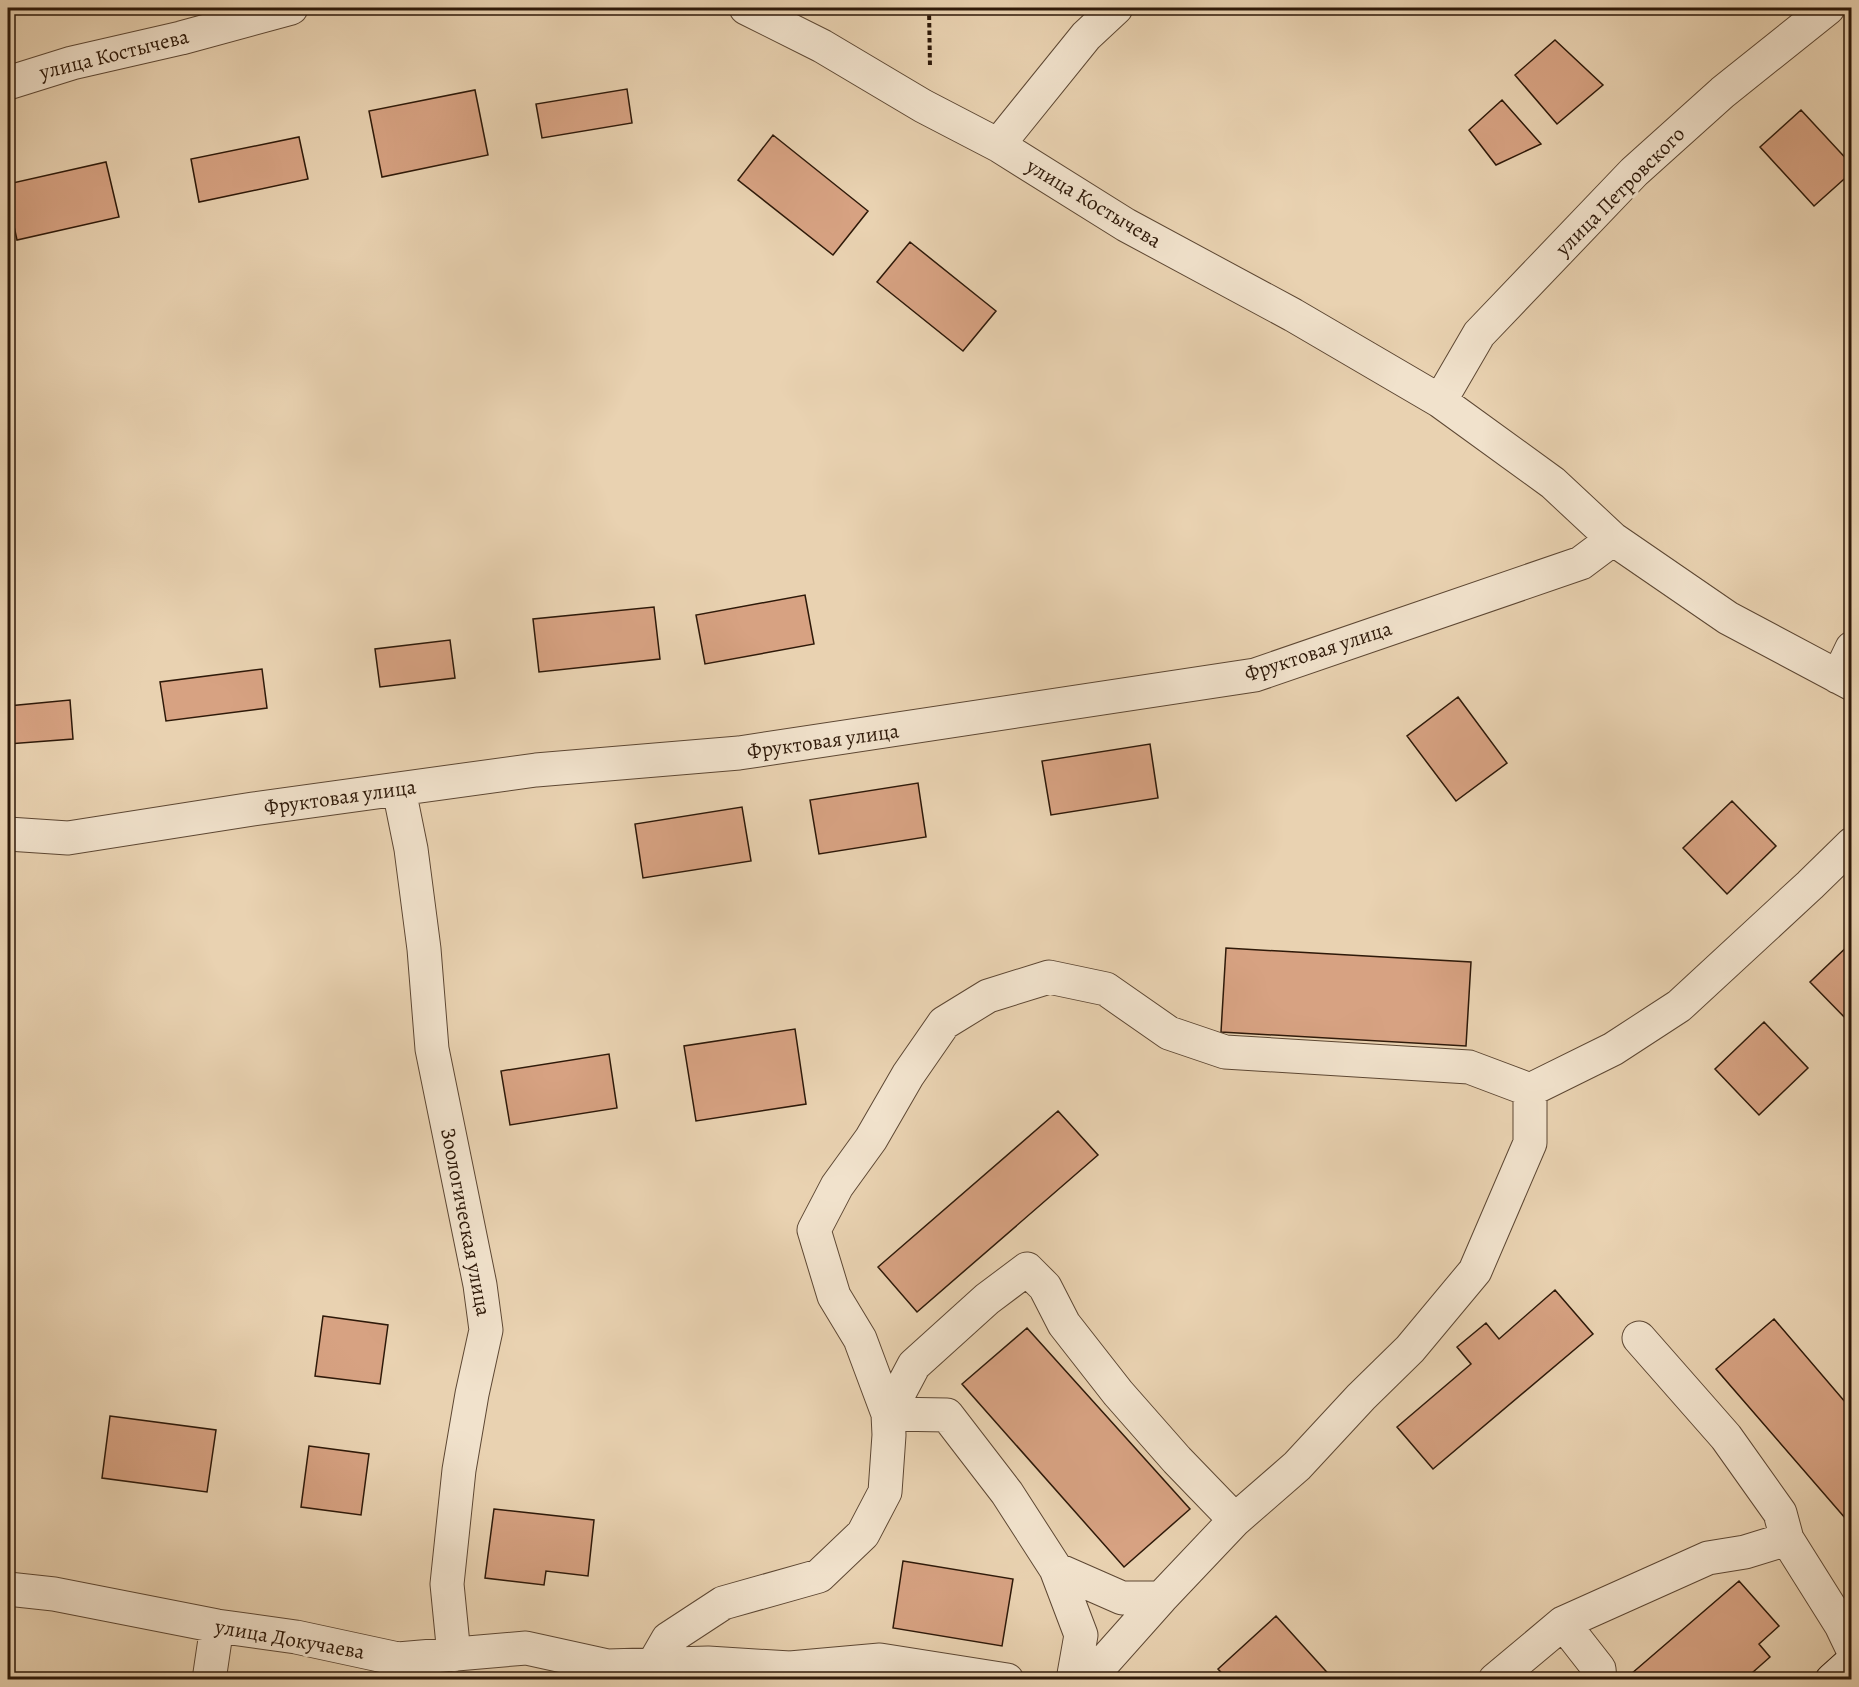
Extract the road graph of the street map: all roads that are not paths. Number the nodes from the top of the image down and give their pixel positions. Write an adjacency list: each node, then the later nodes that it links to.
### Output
1 (291, 8): 5 (street, улица Костычева)
2 (746, 8): 6 (street, улица Костычева)
3 (1116, 8): 6 (street)
4 (1828, 8): 7 (street, улица Петровского)
5 (8, 83)
6 (998, 145): 7 (street, улица Костычева)
7 (1440, 401): 8 (street, улица Костычева)
8 (1613, 539): 10 (street, улица Костычева); 11 (street, Фруктовая улица)
9 (1851, 648): 10 (street)
10 (1845, 681)
11 (399, 790): 12 (street, Фруктовая улица); 27 (street, Зоологическая улица)
12 (8, 834)
13 (1851, 844): 14 (street)
14 (1530, 1090): 16 (street); 17 (street)
15 (1639, 1338): 18 (street)
16 (888, 1413): 17 (street); 19 (street); 29 (street)
17 (1235, 1520): 22 (street)
18 (1787, 1539): 23 (street); 26 (street)
19 (1056, 1569): 21 (street); 25 (street)
20 (8, 1589): 24 (street, улица Докучаева)
21 (1122, 1598): 22 (street); 25 (street)
22 (1161, 1598): 33 (street)
23 (1563, 1623): 34 (street); 35 (street)
24 (217, 1626): 27 (street, улица Докучаева); 30 (street)
25 (1081, 1635): 32 (street)
26 (1851, 1648)
27 (454, 1655): 29 (street, улица Докучаева)
28 (1851, 1662): 36 (street)
29 (653, 1665): 31 (street, улица Докучаева)
30 (209, 1680)
31 (1007, 1680)
32 (1073, 1680)
33 (1088, 1680)
34 (1495, 1680)
35 (1600, 1680)
36 (1832, 1680)

